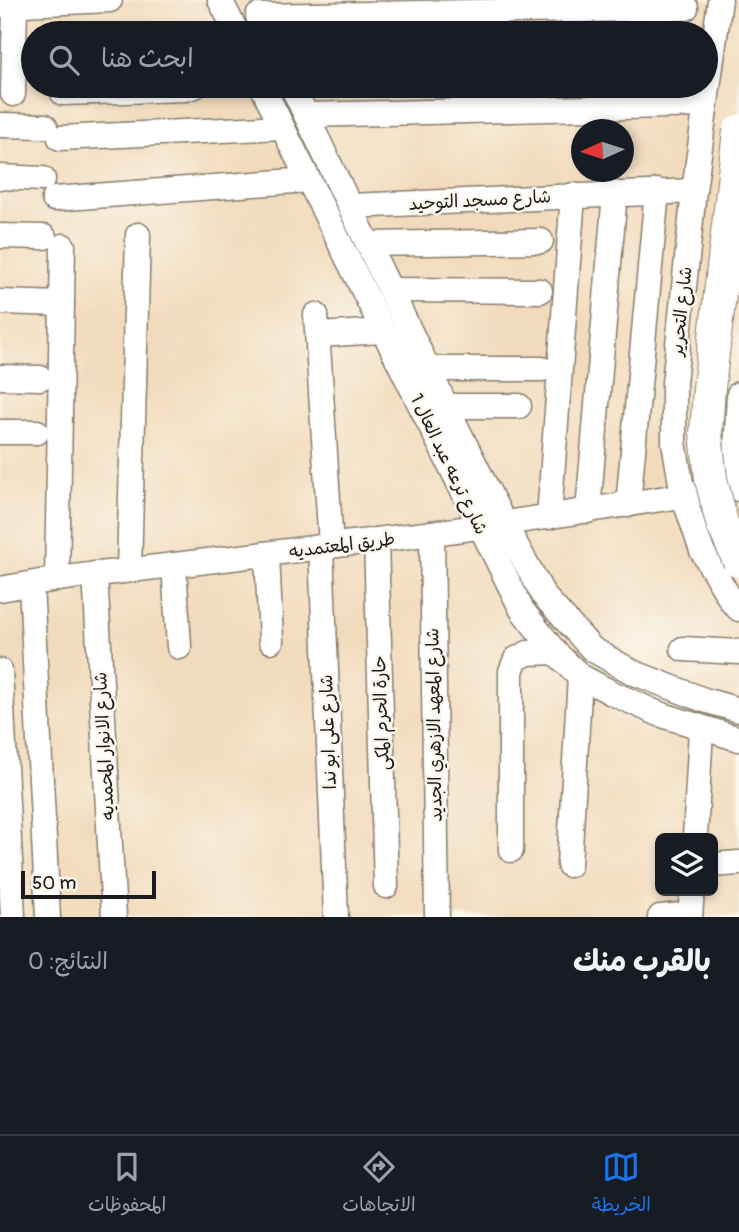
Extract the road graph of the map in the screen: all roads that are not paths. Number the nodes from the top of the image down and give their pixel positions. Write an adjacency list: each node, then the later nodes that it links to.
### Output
1 (110, 0): 4 (street)
2 (220, 0): 7 (street)
3 (720, 0): 8 (street, شارع التحرير)
4 (8, 5): 9 (street)
5 (686, 8): 6 (street)
6 (258, 16)
7 (230, 21)
8 (717, 21)
9 (13, 94)
10 (268, 98): 16 (street, شارع ترعه عبد العال 1)
11 (298, 98): 14 (street, شارع ترعه عبد العال 1)
12 (706, 98): 13 (street, شارع التحرير)
13 (705, 105): 14 (street); 22 (street, شارع التحرير)
14 (306, 115): 24 (street, شارع ترعه عبد العال 1)
15 (0, 125): 16 (street)
16 (282, 127): 19 (street, شارع ترعه عبد العال 1)
17 (739, 131): 57 (main road, bridge)
18 (0, 177): 19 (street)
19 (308, 180): 34 (street, شارع ترعه عبد العال 1)
20 (606, 186): 21 (street, شارع مسجد التوحيد); 23 (street, شارع مسجد التوحيد); 49 (street)
21 (657, 191): 22 (street, شارع مسجد التوحيد); 48 (street)
22 (694, 191): 47 (street, شارع التحرير)
23 (573, 195): 24 (street, شارع مسجد التوحيد); 50 (street)
24 (350, 206): 29 (street, شارع ترعه عبد العال 1)
25 (739, 223): 53 (main road)
26 (138, 235): 59 (street)
27 (0, 236): 33 (street)
28 (541, 242): 29 (street)
29 (368, 244): 30 (street, شارع ترعه عبد العال 1)
30 (390, 290): 31 (street); 35 (street, شارع ترعه عبد العال 1)
31 (540, 291)
32 (0, 302): 33 (street)
33 (62, 304): 61 (street)
34 (383, 331): 51 (street, شارع ترعه عبد العال 1); 55 (street, شارع على ابو ندا)
35 (428, 369): 36 (street); 41 (street, شارع ترعه عبد العال 1)
36 (542, 369)
37 (0, 377): 38 (street)
38 (40, 378)
39 (739, 394): 40 (street)
40 (739, 400): 45 (street)
41 (446, 406): 42 (street); 51 (street, شارع ترعه عبد العال 1)
42 (519, 406)
43 (0, 432): 44 (street)
44 (37, 432)
45 (739, 478)
46 (739, 488): 47 (street, طريق المعتمديه)
47 (683, 495): 48 (street, طريق المعتمديه); 64 (street, شارع التحرير)
48 (628, 505): 49 (street, طريق المعتمديه)
49 (588, 511): 50 (street, طريق المعتمديه)
50 (550, 517): 51 (street, طريق المعتمديه)
51 (492, 525): 52 (street, طريق المعتمديه); 68 (street, شارع ترعه عبد العال 1); 72 (street, شارع ترعه عبد العال 1)
52 (432, 533): 54 (street, طريق المعتمديه); 86 (street, شارع المعهد الازهري الجديد)
53 (739, 534)
54 (376, 540): 55 (street, طريق المعتمديه); 80 (street, حارة الحرم المكى)
55 (326, 547): 56 (street, طريق المعتمديه); 85 (street, شارع على ابو ندا)
56 (267, 554): 58 (street, طريق المعتمديه); 65 (street)
57 (739, 561)
58 (174, 565): 59 (street, طريق المعتمديه); 66 (street)
59 (129, 570): 60 (street, طريق المعتمديه)
60 (95, 574): 61 (street, طريق المعتمديه); 84 (street, شارع الانوار المحمديه)
61 (57, 579): 62 (street, طريق المعتمديه)
62 (31, 584): 63 (street, طريق المعتمديه); 83 (street)
63 (0, 589)
64 (739, 609)
65 (271, 641)
66 (178, 647)
67 (683, 649): 69 (street)
68 (555, 652): 71 (street, شارع ترعه عبد العال 1); 76 (street)
69 (739, 652)
70 (0, 671): 82 (street)
71 (580, 676): 73 (street, شارع ترعه عبد العال 1); 78 (street)
72 (739, 710)
73 (701, 729): 74 (street, شارع ترعه عبد العال 1); 75 (street)
74 (739, 740)
75 (695, 833)
76 (511, 850)
77 (739, 863): 79 (street)
78 (569, 865)
79 (718, 865)
80 (386, 886)
81 (691, 907): 87 (street)
82 (13, 917)
83 (48, 917)
84 (114, 917)
85 (336, 917)
86 (437, 917)
87 (660, 917)

